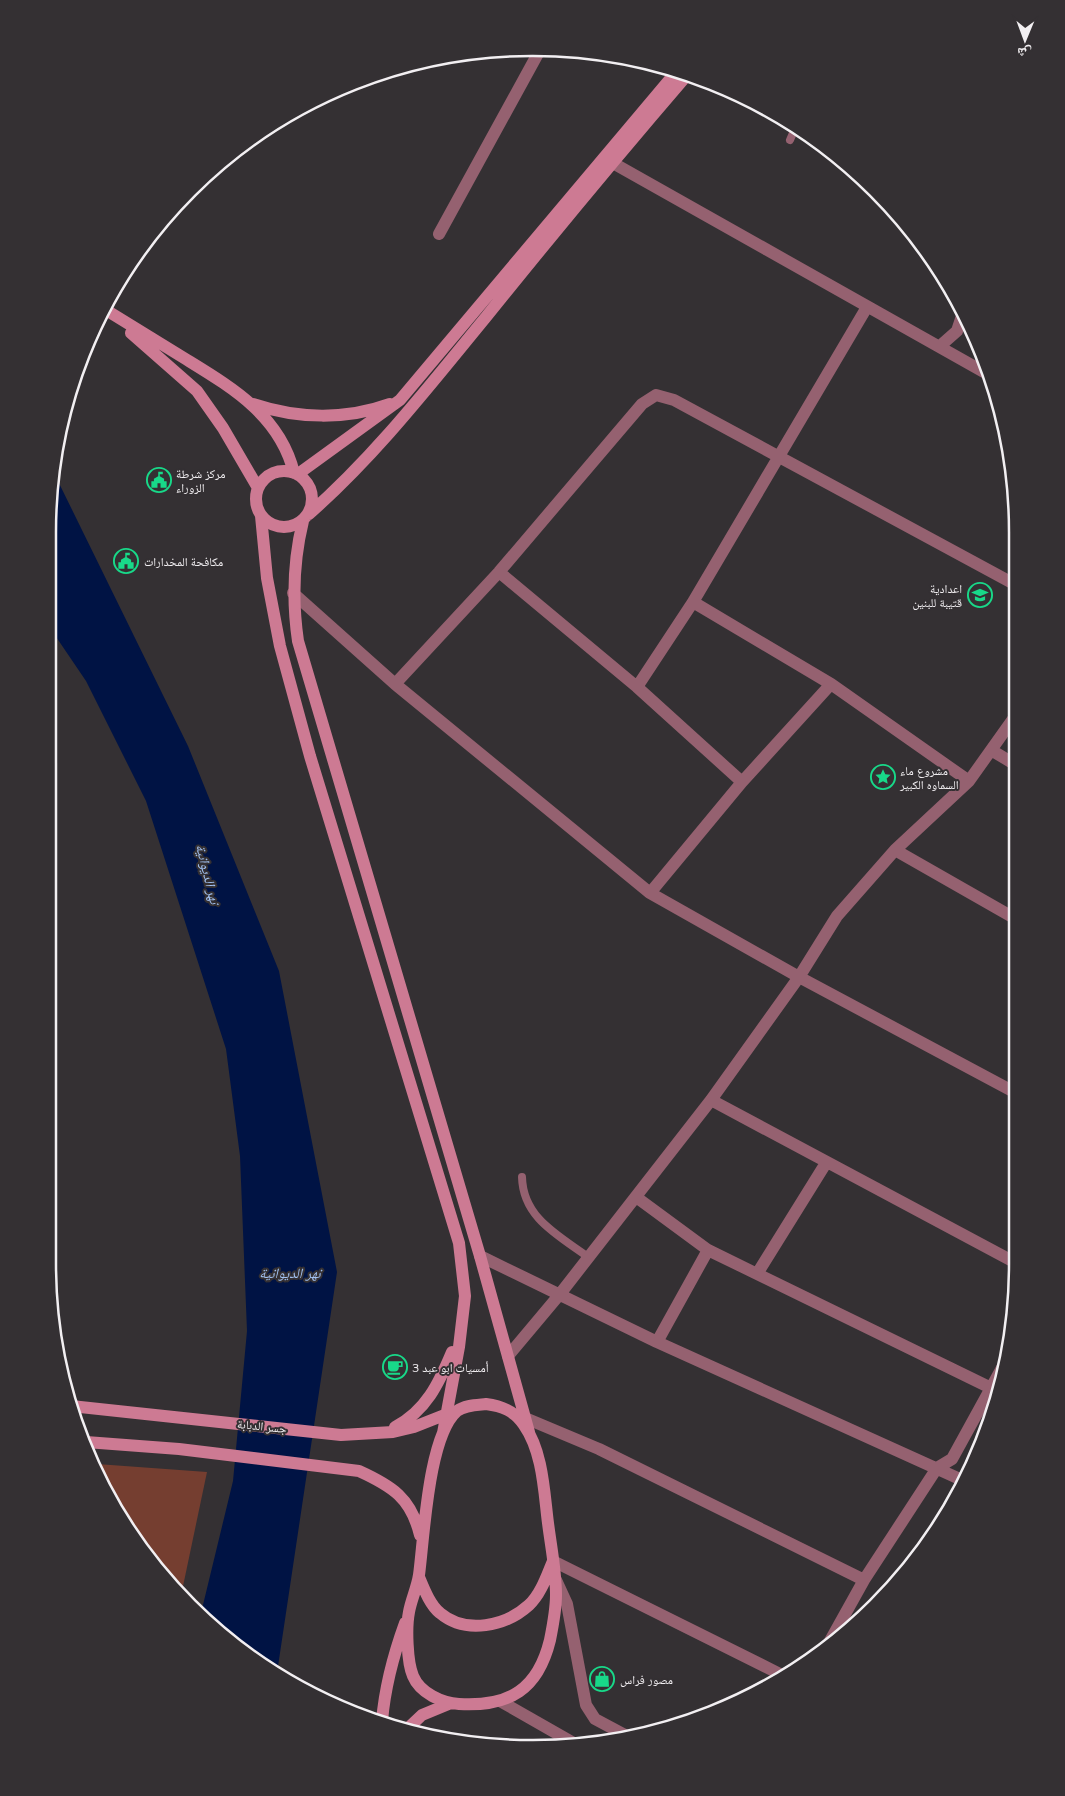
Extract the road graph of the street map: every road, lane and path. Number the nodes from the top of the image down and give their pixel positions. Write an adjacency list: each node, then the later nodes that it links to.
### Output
1 (537, 56): 7 (street)
2 (672, 77): 6 (main road)
3 (682, 81): 6 (main road)
4 (793, 134): 5 (lane)
5 (790, 140)
6 (607, 160): 8 (street); 14 (main road); 20 (main road)
7 (439, 234)
8 (867, 307): 12 (street); 16 (street)
9 (110, 313): 15 (main road)
10 (109, 314): 18 (main road)
11 (960, 322): 12 (street)
12 (940, 346): 13 (street)
13 (979, 369)
14 (400, 400): 15 (main road); 17 (main road)
15 (250, 402): 17 (main road)
16 (779, 458): 21 (street); 22 (street); 24 (street)
17 (296, 474): 18 (main road); 20 (main road)
18 (258, 488): 19 (main road)
19 (261, 516): 20 (main road); 48 (main road)
20 (306, 517): 23 (main road)
21 (499, 572): 25 (street); 27 (street)
22 (1009, 581)
23 (294, 593): 25 (street); 43 (main road)
24 (693, 602): 26 (street); 27 (street)
25 (395, 684): 34 (street)
26 (831, 684): 31 (street); 32 (street)
27 (637, 687): 32 (street)
28 (1009, 724): 29 (street)
29 (990, 750): 30 (street); 31 (street)
30 (1009, 761)
31 (969, 781): 33 (street)
32 (742, 782): 34 (street)
33 (895, 850): 35 (street); 36 (street)
34 (650, 893): 36 (street)
35 (1009, 915)
36 (799, 977): 37 (street); 38 (street)
37 (1009, 1089)
38 (712, 1100): 39 (street); 41 (street)
39 (826, 1163): 45 (street); 46 (street)
40 (522, 1177): 44 (lane)
41 (636, 1197): 42 (street); 44 (street)
42 (708, 1250): 46 (street); 49 (street)
43 (480, 1256): 47 (street); 50 (main road)
44 (588, 1258): 47 (street)
45 (1009, 1259)
46 (757, 1274): 52 (street)
47 (560, 1294): 49 (street); 50 (street)
48 (465, 1296): 55 (main road); 57 (main road)
49 (657, 1342): 60 (street)
50 (508, 1356): 56 (main road)
51 (994, 1383): 52 (street)
52 (991, 1388): 60 (street)
53 (79, 1407): 57 (main road, جسر الدبابة)
54 (464, 1407): 55 (main road, جسر الدبابة); 56 (main road, جسر الدبابة); 58 (main road)
55 (446, 1414): 57 (main road, جسر الدبابة); 58 (main road)
56 (520, 1416): 63 (main road); 66 (street)
57 (385, 1432)
58 (443, 1433): 62 (main road)
59 (92, 1442): 62 (main road)
60 (937, 1468): 61 (street); 66 (street)
61 (958, 1478)
62 (421, 1555): 64 (main road)
63 (553, 1561): 64 (main road); 65 (main road); 69 (street)
64 (419, 1577): 67 (main road)
65 (555, 1578): 70 (main road); 74 (street)
66 (864, 1580): 68 (street)
67 (408, 1614): 71 (main road); 72 (main road)
68 (835, 1631)
69 (777, 1672)
70 (500, 1702): 71 (main road); 75 (street)
71 (451, 1703): 73 (main road)
72 (383, 1715)
73 (412, 1725)
74 (619, 1732)
75 (565, 1739)

